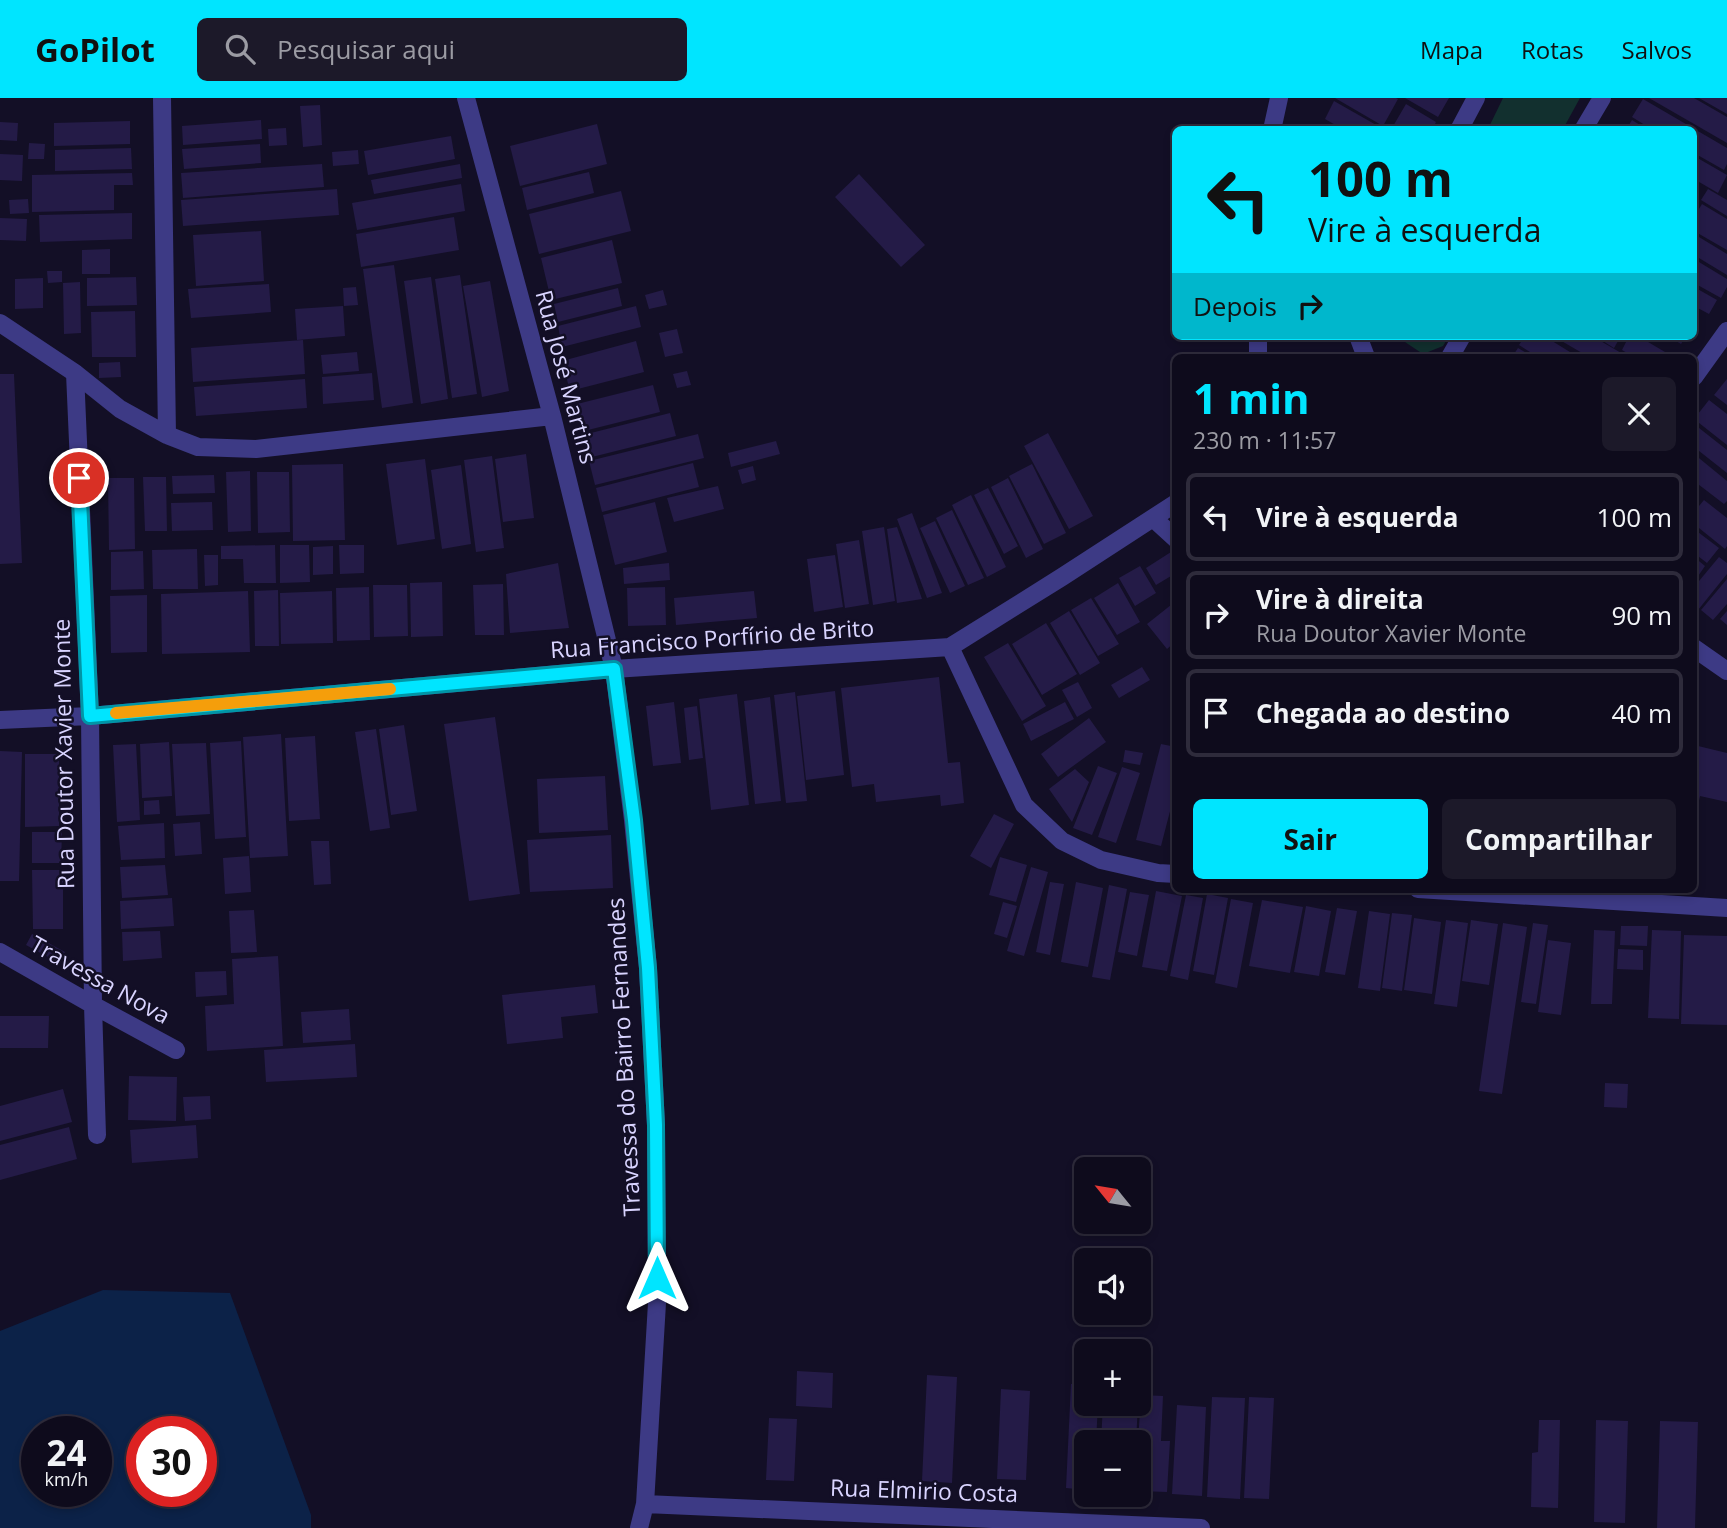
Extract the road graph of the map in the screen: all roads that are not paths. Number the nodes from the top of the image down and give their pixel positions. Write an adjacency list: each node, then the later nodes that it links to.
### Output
1 (162, 98): 14 (street)
2 (466, 98): 13 (street, Rua José Martins)
3 (1279, 98): 6 (street)
4 (1476, 98): 7 (street)
5 (1602, 98): 8 (street)
6 (1273, 126)
7 (1461, 126)
8 (1585, 126)
9 (0, 323): 11 (street)
10 (1727, 331): 12 (street)
11 (75, 373): 14 (street); 22 (street, Rua Doutor Xavier Monte)
12 (1697, 373)
13 (552, 416): 14 (street); 20 (street, Rua José Martins)
14 (167, 435)
15 (1172, 506): 16 (street, Rua Francisco Porfírio de Brito)
16 (1153, 518): 17 (street); 18 (street, Rua Francisco Porfírio de Brito)
17 (1172, 535)
18 (950, 647): 20 (street, Rua Francisco Porfírio de Brito); 24 (street)
19 (1697, 650): 21 (street)
20 (614, 669): 22 (street, Rua Francisco Porfírio de Brito); 32 (street, Travessa do Bairro Fernandes)
21 (1727, 671)
22 (90, 716): 23 (street, Rua Francisco Porfírio de Brito); 29 (street, Rua Doutor Xavier Monte)
23 (0, 720)
24 (1172, 874)
25 (1554, 893): 26 (street)
26 (1622, 895): 27 (street)
27 (1727, 908)
28 (0, 952): 29 (street, Travessa Nova)
29 (93, 1005): 30 (street, Travessa Nova); 31 (street, Rua Doutor Xavier Monte)
30 (176, 1050)
31 (97, 1135)
32 (645, 1504): 33 (street, Travessa do Bairro Fernandes); 34 (street, Rua Elmirio Costa)
33 (639, 1528)
34 (1201, 1528)

